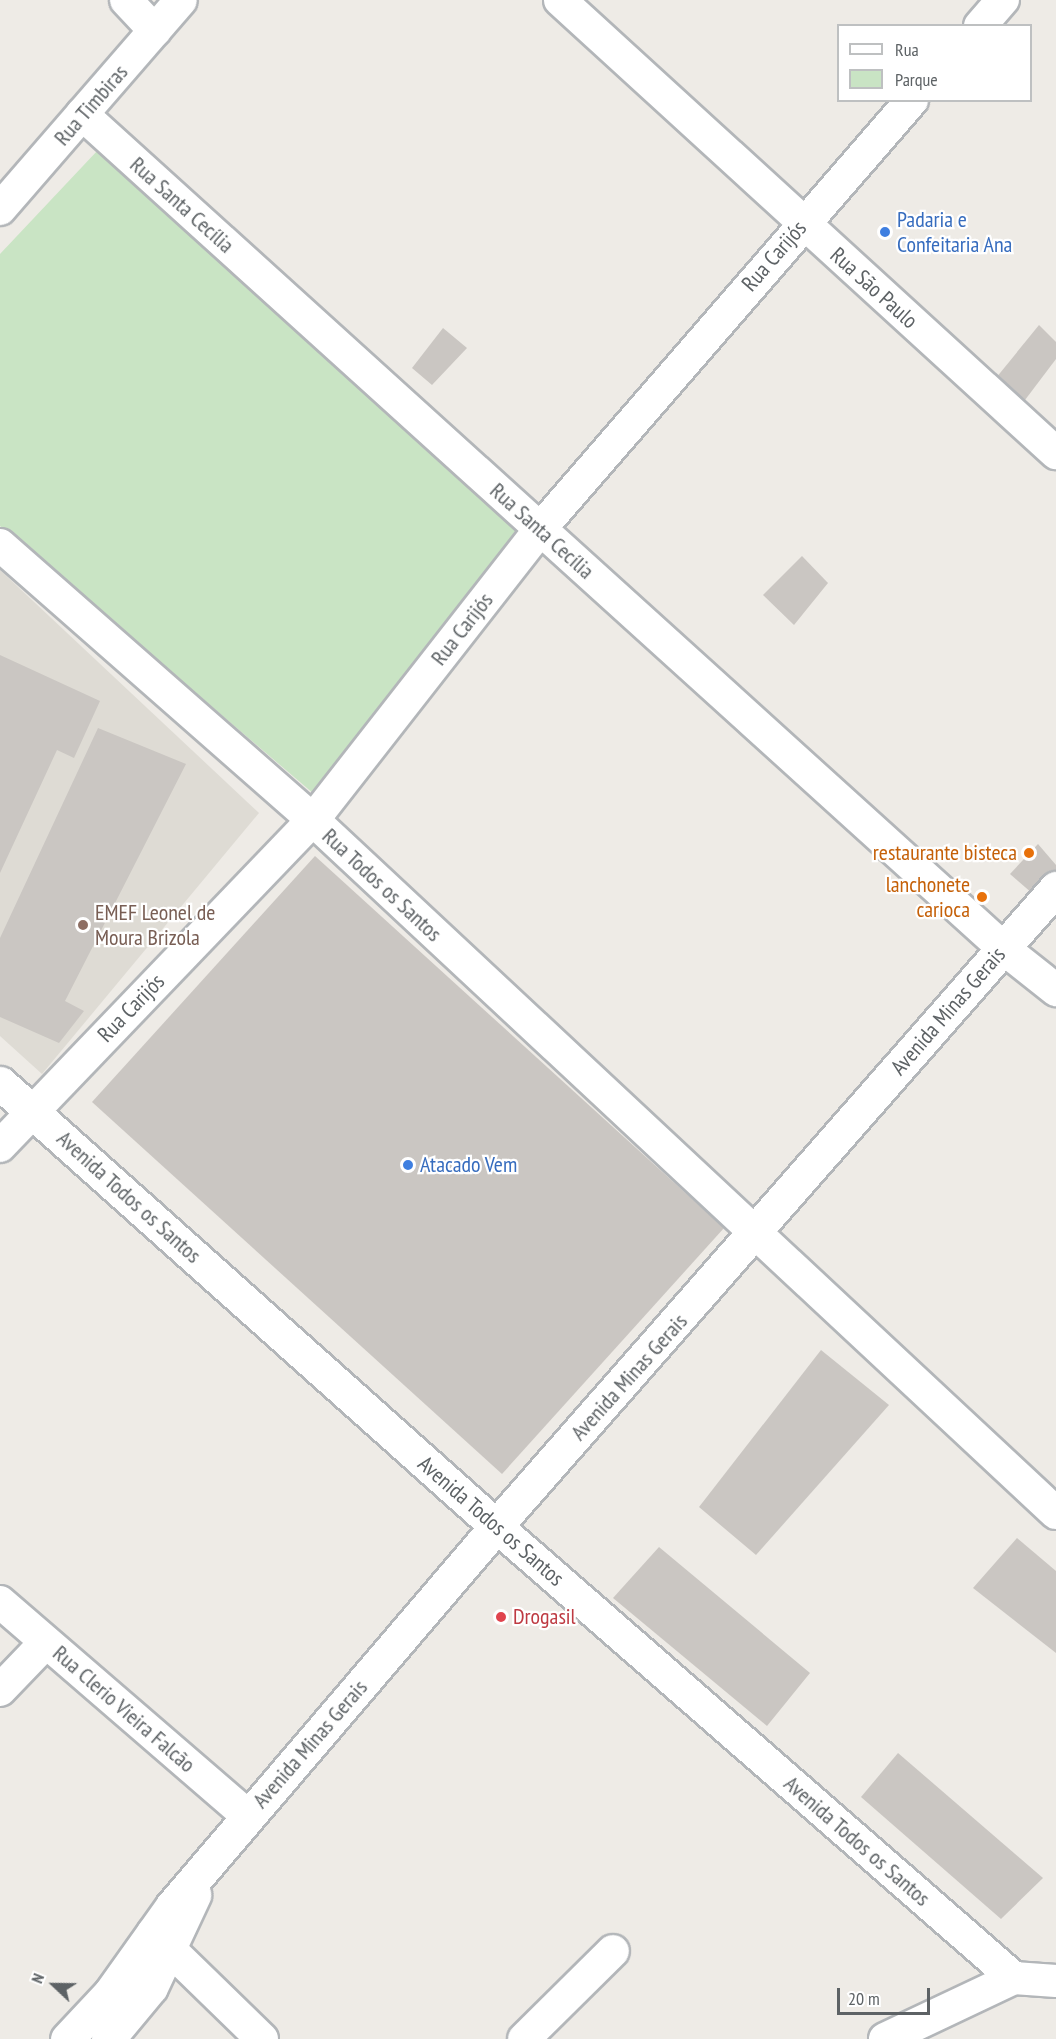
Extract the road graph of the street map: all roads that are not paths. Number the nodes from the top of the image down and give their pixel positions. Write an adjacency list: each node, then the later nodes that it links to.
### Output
1 (126, 0): 6 (street)
2 (181, 0): 6 (street, Rua Timbiras)
3 (560, 0): 10 (street, Rua São Paulo)
4 (1003, 0): 5 (street)
5 (982, 24)
6 (155, 31): 8 (street, Rua Timbiras)
7 (910, 102): 10 (street, Rua Carijós)
8 (82, 114): 9 (street, Rua Timbiras); 12 (street, Rua Santa Cecília)
9 (0, 209)
10 (802, 224): 11 (street, Rua São Paulo); 12 (street, Rua Carijós)
11 (1056, 453)
12 (540, 529): 14 (street, Rua Carijós); 16 (street, Rua Santa Cecília)
13 (0, 545): 14 (street, Rua Todos os Santos)
14 (312, 820): 19 (street, Rua Carijós); 21 (street, Rua Todos os Santos)
15 (1056, 888): 16 (street, Avenida Minas Gerais)
16 (1003, 948): 17 (street, Rua Santa Cecília); 21 (street, Avenida Minas Gerais)
17 (1056, 990)
18 (0, 1083): 19 (street, Avenida Todos os Santos)
19 (32, 1111): 20 (street, Rua Carijós); 23 (street, Avenida Todos os Santos)
20 (0, 1146)
21 (756, 1234): 22 (street, Rua Todos os Santos); 23 (street, Avenida Minas Gerais)
22 (1056, 1513)
23 (496, 1526): 27 (street, Avenida Minas Gerais); 30 (street, Avenida Todos os Santos)
24 (0, 1602): 25 (street, Rua Clerio Vieira Falcão)
25 (46, 1642): 26 (street); 27 (street, Rua Clerio Vieira Falcão)
26 (0, 1690)
27 (248, 1816): 28 (street, Avenida Minas Gerais)
28 (163, 1942): 32 (street); 33 (street); 34 (street)
29 (613, 1951): 35 (street)
30 (1014, 1978): 31 (street); 36 (street)
31 (1056, 1981)
32 (67, 2039)
33 (108, 2039)
34 (262, 2039)
35 (524, 2039)
36 (885, 2039)

